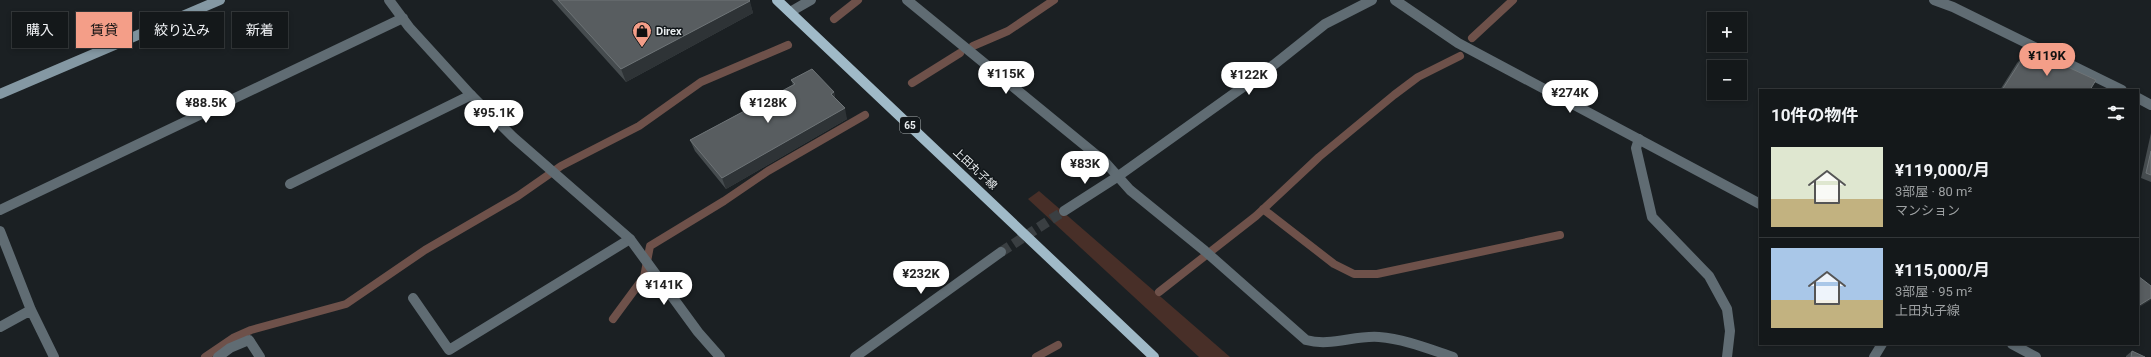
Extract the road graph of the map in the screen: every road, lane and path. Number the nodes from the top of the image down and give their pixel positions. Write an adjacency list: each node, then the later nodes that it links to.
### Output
1 (220, 0): 12 (street)
2 (389, 0): 10 (street)
3 (777, 0): 9 (main road, 上田丸子線 / 65)
4 (811, 0): 9 (street)
5 (907, 0): 17 (street)
6 (1372, 0): 17 (street)
7 (1395, 0): 16 (street)
8 (1934, 0): 11 (street)
9 (790, 12): 35 (main road, 上田丸子線 / 65)
10 (403, 18): 13 (street); 20 (street)
11 (2120, 89)
12 (0, 94)
13 (470, 95): 18 (street); 23 (street)
14 (2139, 99): 15 (street)
15 (2151, 105)
16 (1639, 139): 19 (street); 37 (street)
17 (1117, 177): 21 (street); 36 (street)
18 (290, 184)
19 (1759, 203)
20 (0, 210)
21 (1064, 211)
22 (0, 231): 26 (street)
23 (630, 238): 25 (street); 33 (street)
24 (1000, 252): 34 (street)
25 (413, 298)
26 (31, 310): 27 (street); 30 (street)
27 (0, 326)
28 (1881, 345): 38 (street)
29 (2014, 345): 39 (street)
30 (54, 357)
31 (218, 357): 32 (street)
32 (260, 357)
33 (720, 357)
34 (855, 357)
35 (1154, 357)
36 (1453, 357)
37 (1727, 357)
38 (1874, 357)
39 (2036, 357)

